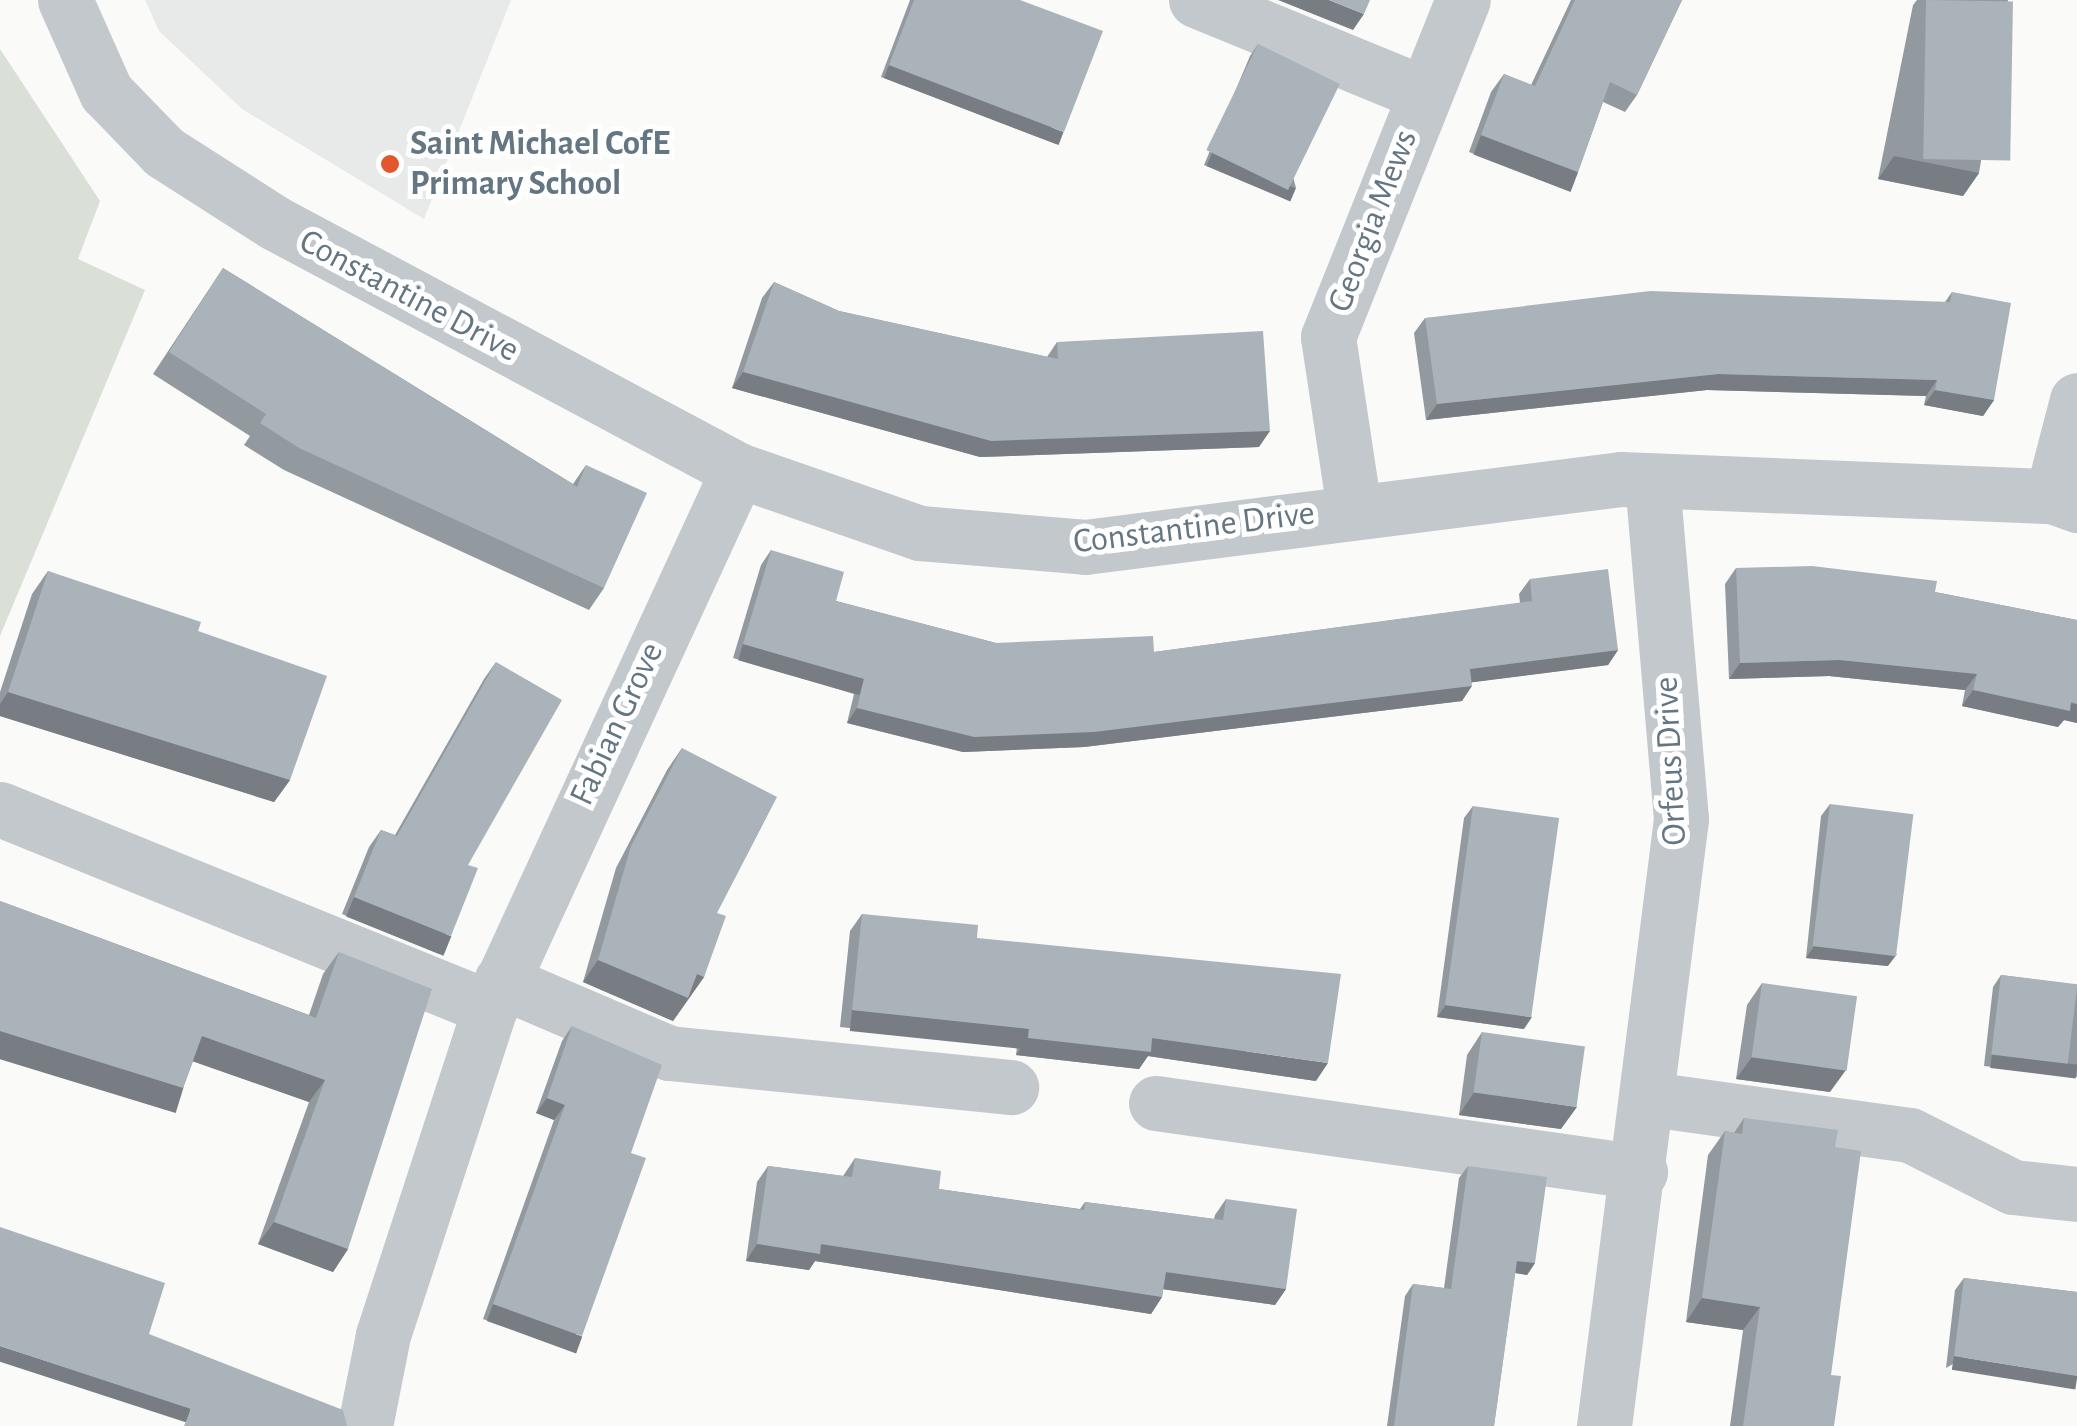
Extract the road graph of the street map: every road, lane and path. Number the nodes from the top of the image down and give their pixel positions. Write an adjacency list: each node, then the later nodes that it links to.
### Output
1 (65, 0): 6 (street, Constantine Drive)
2 (1196, 0): 4 (street)
3 (1463, 0): 4 (street, Georgia Mews)
4 (1423, 94): 9 (street, Georgia Mews)
5 (2077, 400): 8 (street)
6 (738, 470): 9 (street, Constantine Drive); 11 (street, Fabian Grove)
7 (1652, 481): 8 (street, Constantine Drive); 9 (street, Constantine Drive); 13 (street, Orfeus Drive)
8 (2064, 500)
9 (1354, 509)
10 (0, 809): 11 (street)
11 (496, 995): 12 (street); 17 (street, Fabian Grove)
12 (1011, 1086)
13 (1650, 1100): 15 (street, Orfeus Drive); 16 (street)
14 (1156, 1103): 15 (street)
15 (1640, 1172): 18 (street, Orfeus Drive)
16 (2077, 1194)
17 (365, 1426)
18 (1604, 1426)

